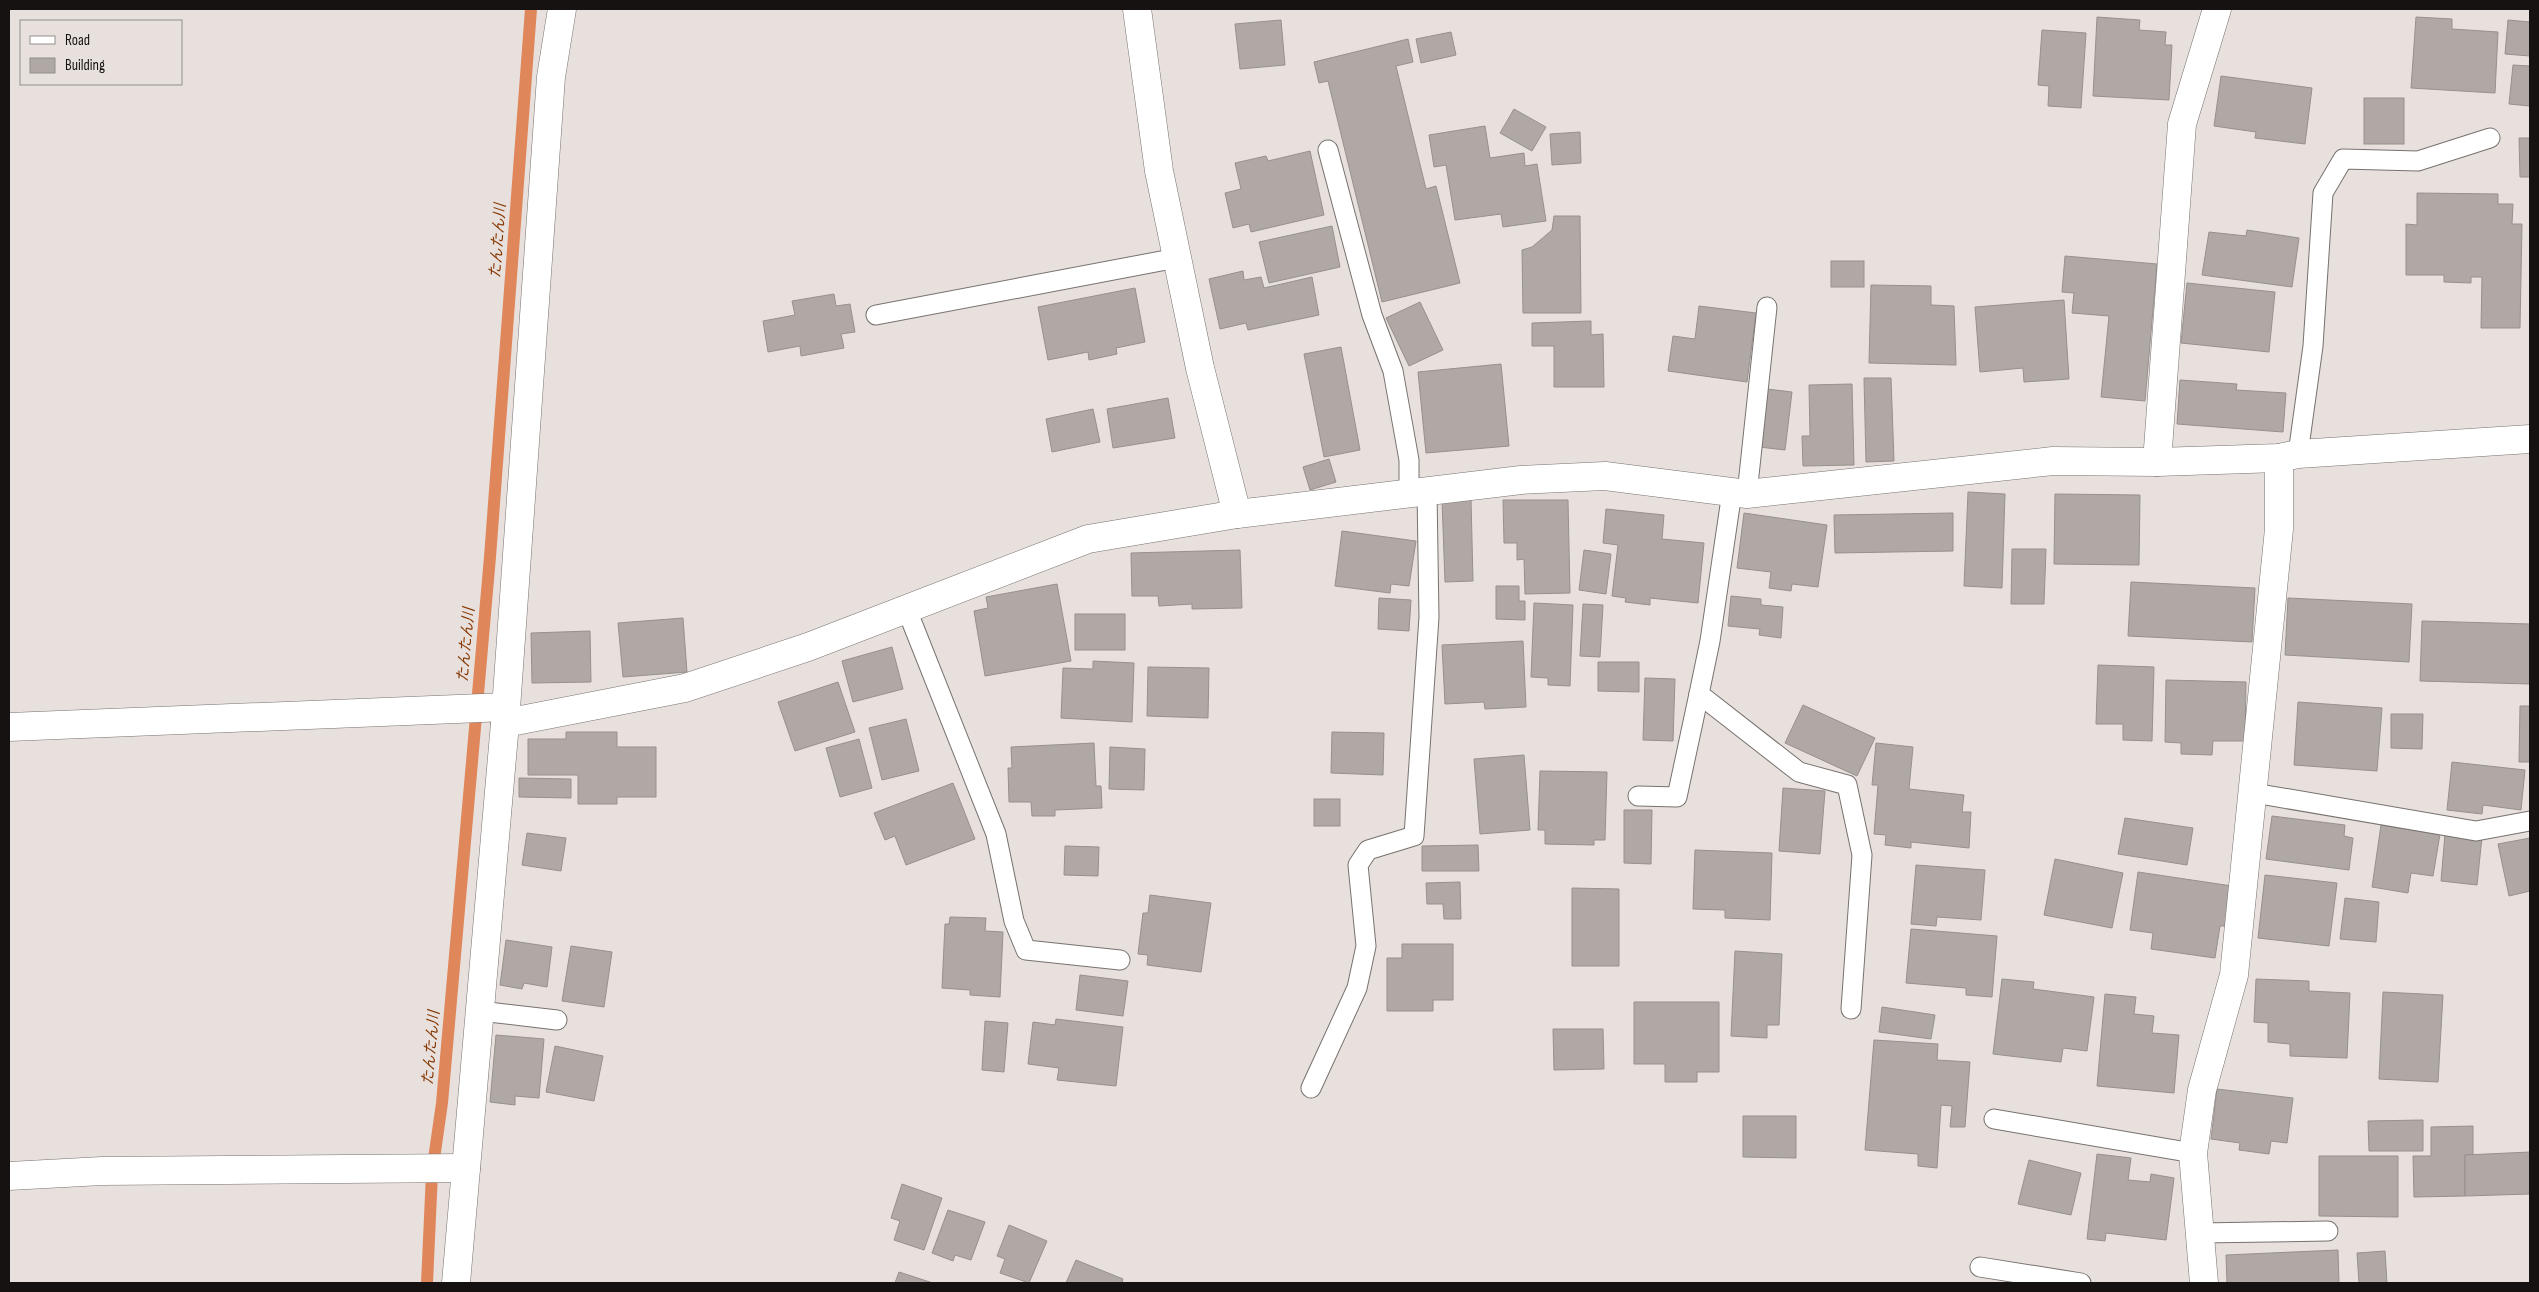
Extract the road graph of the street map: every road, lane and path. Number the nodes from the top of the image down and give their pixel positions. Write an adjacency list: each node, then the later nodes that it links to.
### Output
1 (562, 9): 17 (street)
2 (1137, 9): 6 (street)
3 (2217, 9): 11 (street)
4 (2490, 138): 10 (lane)
5 (1328, 150): 12 (lane)
6 (1177, 258): 8 (lane); 14 (street)
7 (1767, 307): 13 (lane)
8 (876, 314)
9 (2530, 438): 10 (street)
10 (2288, 456): 11 (street); 19 (street)
11 (2157, 462): 13 (street)
12 (1418, 492): 13 (street); 14 (street); 26 (lane)
13 (1739, 492): 16 (lane)
14 (1237, 514): 15 (street)
15 (907, 610): 17 (street); 22 (lane)
16 (1699, 694): 20 (lane); 23 (lane)
17 (505, 715): 18 (street); 24 (street)
18 (9, 727)
19 (2254, 793): 21 (lane); 28 (street)
20 (1638, 796)
21 (2530, 821)
22 (1120, 960)
23 (1851, 1009)
24 (480, 1011): 25 (lane); 29 (street)
25 (557, 1020)
26 (1311, 1088)
27 (1994, 1119): 28 (lane)
28 (2193, 1153): 32 (street)
29 (466, 1168): 30 (street); 34 (street)
30 (9, 1176)
31 (2328, 1231): 32 (lane)
32 (2200, 1233): 36 (street)
33 (1980, 1267): 35 (lane)
34 (456, 1283)
35 (2081, 1283)
36 (2204, 1283)

